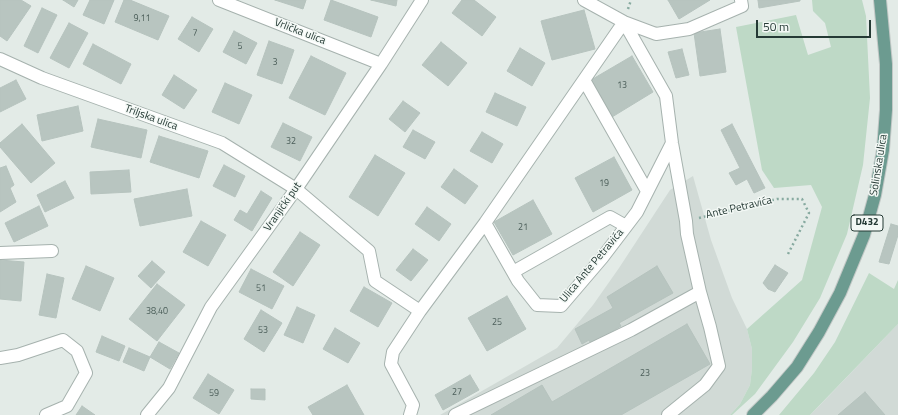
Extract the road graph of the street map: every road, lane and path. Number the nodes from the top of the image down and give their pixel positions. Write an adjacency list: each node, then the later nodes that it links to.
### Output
1 (219, 0): 8 (street, Vrlička ulica)
2 (422, 0): 8 (street, Vranjički put)
3 (584, 0): 6 (street)
4 (740, 0): 6 (street)
5 (880, 0): 28 (main road, Solinska ulica / D432)
6 (624, 22): 9 (street); 10 (street)
7 (0, 59): 11 (street, Triljska ulica)
8 (381, 64): 11 (street, Vranjički put)
9 (584, 80): 12 (street); 14 (street)
10 (672, 144): 12 (street, Ulica Ante Petravića); 13 (street)
11 (296, 190): 21 (street, Triljska ulica); 24 (street, Vranjički put)
12 (647, 191): 15 (street, Ulica Ante Petravića)
13 (686, 221): 18 (path, Ante Petravića); 20 (street)
14 (485, 223): 19 (street, Ulica Ante Petravića); 21 (street)
15 (626, 226): 19 (street); 19 (street, Ulica Ante Petravića)
16 (52, 251): 17 (street)
17 (0, 253)
18 (788, 254)
19 (513, 272)
20 (700, 292): 26 (street); 27 (street)
21 (420, 311): 25 (street)
22 (0, 358): 23 (street)
23 (46, 415)
24 (148, 415)
25 (410, 415)
26 (455, 415)
27 (668, 415)
28 (753, 415)

